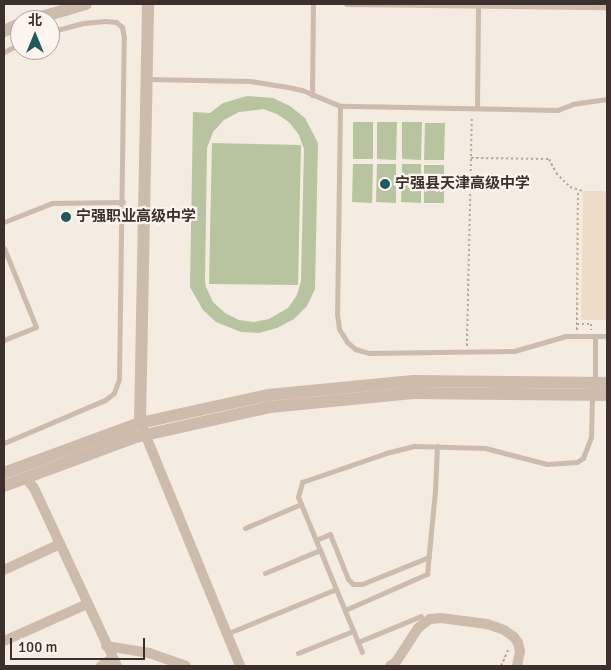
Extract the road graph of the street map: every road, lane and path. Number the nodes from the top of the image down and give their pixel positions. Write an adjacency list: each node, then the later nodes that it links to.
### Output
1 (86, 4): 7 (street)
2 (148, 4): 9 (street)
3 (314, 4): 10 (lane)
4 (346, 4): 5 (lane)
5 (478, 5): 6 (lane); 13 (lane)
6 (607, 7)
7 (60, 12)
8 (60, 29): 17 (lane)
9 (146, 79): 10 (lane); 29 (street)
10 (312, 95): 12 (lane)
11 (607, 99): 13 (lane)
12 (340, 106): 13 (lane); 26 (lane)
13 (475, 108): 14 (path)
14 (471, 158): 15 (path); 26 (path)
15 (578, 190): 16 (path); 22 (path)
16 (583, 191)
17 (122, 202): 18 (lane); 30 (lane)
18 (4, 222)
19 (4, 248): 25 (lane)
20 (591, 320): 21 (path)
21 (591, 324)
22 (577, 336): 23 (lane); 26 (lane)
23 (596, 336): 24 (lane); 27 (lane)
24 (607, 336)
25 (4, 340)
26 (467, 352)
27 (598, 386): 28 (street); 29 (street); 31 (lane)
28 (607, 395)
29 (143, 429): 32 (street); 33 (street); 48 (street)
30 (4, 443)
31 (437, 446): 35 (lane); 40 (lane)
32 (4, 473)
33 (25, 477): 34 (street); 38 (street)
34 (4, 486)
35 (301, 504): 36 (lane); 37 (lane)
36 (244, 528)
37 (316, 540): 39 (lane); 40 (lane)
38 (60, 544): 41 (street); 44 (street)
39 (320, 550): 42 (lane); 43 (lane)
40 (429, 556): 45 (lane)
41 (4, 570)
42 (265, 573)
43 (336, 589): 45 (lane); 48 (lane)
44 (87, 604): 50 (street); 52 (street)
45 (345, 610): 47 (lane)
46 (422, 616): 51 (lane)
47 (353, 631): 51 (lane); 54 (lane)
48 (226, 634): 58 (street)
49 (514, 637): 59 (street); 60 (path); 61 (street)
50 (4, 641)
51 (358, 642): 53 (lane)
52 (106, 646): 55 (street); 57 (street)
53 (362, 652)
54 (298, 653)
55 (115, 662): 56 (street)
56 (102, 666)
57 (186, 666)
58 (240, 666)
59 (390, 666)
60 (501, 666)
61 (516, 666)

